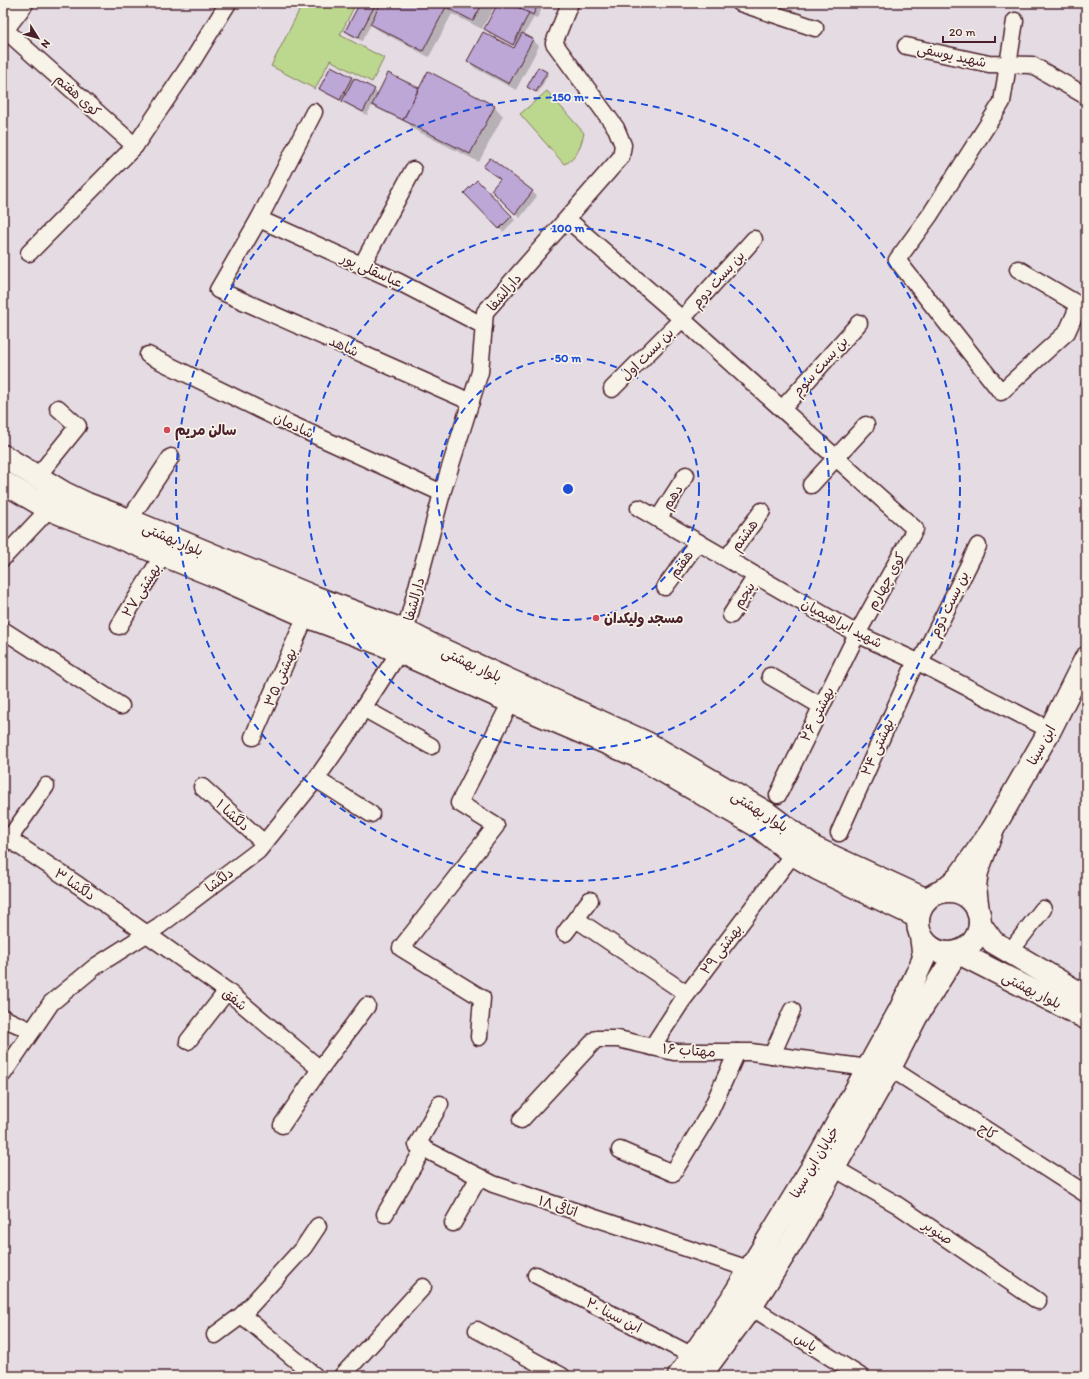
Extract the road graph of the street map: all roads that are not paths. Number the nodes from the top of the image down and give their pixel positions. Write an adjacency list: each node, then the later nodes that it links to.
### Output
1 (228, 3): 11 (street)
2 (570, 3): 14 (street, دارالشفا)
3 (740, 3): 6 (street)
4 (9, 15): 11 (street, کوی هفتم)
5 (1015, 21): 8 (street)
6 (815, 28)
7 (906, 46): 8 (street, شهید یوسفی)
8 (1008, 65): 9 (street, شهید یوسفی); 18 (street)
9 (1086, 96)
10 (314, 112): 13 (street)
11 (135, 146): 16 (street)
12 (413, 170): 17 (street)
13 (259, 219): 17 (street, عباسقلی پور); 24 (street, شاهد)
14 (567, 219): 19 (street); 21 (street, دارالشفا)
15 (754, 239): 19 (street, بن بست دوم)
16 (29, 253)
17 (362, 265): 21 (street, عباسقلی پور)
18 (1018, 269)
19 (682, 320): 23 (street, بن بست اول); 26 (street)
20 (859, 323): 26 (street, بن بست سوم)
21 (484, 326): 24 (street, دارالشفا)
22 (148, 355): 35 (street, شادمان)
23 (612, 389)
24 (471, 402): 35 (street, دارالشفا)
25 (58, 408): 32 (street)
26 (782, 409): 30 (street)
27 (866, 425): 30 (street)
28 (3, 456): 32 (main road, بلوار بهشتی)
29 (171, 457): 40 (street)
30 (836, 458): 34 (street); 52 (street, کوی چهارم)
31 (686, 475): 39 (street, دهم)
32 (38, 477): 40 (main road, بلوار بهشتی)
33 (3, 482): 37 (main road, بلوار بهشتی)
34 (811, 485)
35 (442, 492): 53 (street, دارالشفا)
36 (639, 508): 39 (street, شهید ابراهیمیان)
37 (49, 509): 43 (main road, بلوار بهشتی); 44 (street)
38 (762, 511): 45 (street, هشتم)
39 (658, 519): 41 (street, شهید ابراهیمیان)
40 (128, 520): 53 (main road, بلوار بهشتی)
41 (698, 542): 45 (street, شهید ابراهیمیان); 47 (street, هفتم)
42 (978, 546): 55 (street, بن بست دوم)
43 (163, 555): 49 (main road, بلوار بهشتی); 50 (street, بهشتی ٣٧)
44 (3, 558)
45 (727, 558): 46 (street, شهید ابراهیمیان)
46 (756, 576): 48 (street, پنجم); 52 (street, شهید ابراهیمیان)
47 (665, 586)
48 (731, 615)
49 (306, 616): 53 (main road, بلوار بهشتی); 62 (street, بهشتی ۳۵)
50 (119, 626)
51 (3, 630): 58 (street)
52 (857, 634): 55 (street, شهید ابراهیمیان); 59 (street, بهشتی ۲۶)
53 (402, 642): 57 (main road, بلوار بهشتی); 60 (street, دلگشا); 63 (main road, بلوار بهشتی)
54 (1086, 658): 61 (main road, ابن سینا)
55 (918, 662): 61 (street, شهید ابراهیمیان); 71 (street, بهشتی ۲۴)
56 (770, 676): 59 (street)
57 (511, 702): 63 (main road, بلوار بهشتی); 93 (street)
58 (121, 706)
59 (821, 706): 68 (street, بهشتی ۲۶)
60 (363, 708): 64 (street); 65 (street, دلگشا)
61 (1050, 730): 70 (main road, ابن سینا)
62 (254, 737)
63 (631, 745): 74 (main road, بلوار بهشتی); 77 (main road, بلوار بهشتی)
64 (431, 746)
65 (316, 779): 69 (street); 73 (street, دلگشا)
66 (46, 786): 72 (street)
67 (202, 787): 73 (street, دلگشا ۱)
68 (778, 795)
69 (371, 814)
70 (993, 829): 77 (main road); 78 (main road)
71 (839, 833)
72 (6, 837): 81 (street, دلگشا ۳)
73 (264, 843): 81 (street, دلگشا)
74 (793, 854): 77 (main road, بلوار بهشتی); 85 (street, بهشتی ۲۹)
75 (590, 900): 79 (street)
76 (1043, 909): 83 (street)
77 (927, 911): 78 (main road); 82 (main road); 89 (main road, خیابان ابن سینا)
78 (979, 918): 82 (main road); 83 (main road, بلوار بهشتی)
79 (576, 919): 80 (street); 85 (street)
80 (565, 933)
81 (147, 934): 84 (street, شفق); 92 (street, دلگشا)
82 (957, 952): 89 (main road, خیابان ابن سینا); 91 (main road, بلوار بهشتی)
83 (1009, 953): 86 (main road, بلوار بهشتی)
84 (227, 991): 94 (street); 100 (street, شفق)
85 (687, 994): 95 (street, بهشتی ۲۹)
86 (1086, 997)
87 (367, 1006): 100 (street)
88 (792, 1010): 97 (street)
89 (908, 1013): 98 (main road, خیابان ابن سینا); 99 (main road, خیابان ابن سینا)
90 (3, 1018): 92 (street)
91 (1086, 1018)
92 (32, 1031): 101 (street, دلگشا)
93 (479, 1038)
94 (188, 1041)
95 (652, 1047): 96 (street, مهتاب ۱۶); 103 (street, مهتاب ۱۶)
96 (737, 1052): 97 (street, مهتاب ۱۶); 106 (street)
97 (772, 1055): 98 (street, مهتاب ۱۶)
98 (868, 1068): 113 (main road, خیابان ابن سینا)
99 (890, 1068): 107 (main road, خیابان ابن سینا); 109 (street, کاج)
100 (320, 1069): 104 (street)
101 (3, 1074)
102 (440, 1104): 105 (street)
103 (521, 1120)
104 (282, 1124)
105 (424, 1148): 108 (street, اتاقی ۱۸); 110 (street)
106 (620, 1150)
107 (834, 1168): 116 (street, صنوبر); 117 (main road, خیابان ابن سینا)
108 (479, 1177): 111 (street); 113 (street, اتاقی ۱۸)
109 (1086, 1194)
110 (384, 1214)
111 (453, 1223)
112 (318, 1226): 118 (street)
113 (749, 1270): 121 (main road, خیابان ابن سینا)
114 (536, 1275): 121 (street, ابن سینا ۲۰)
115 (423, 1288): 123 (street)
116 (1038, 1301)
117 (751, 1307): 126 (main road, خیابان ابن سینا); 127 (street, یاس)
118 (242, 1315): 120 (street); 122 (street)
119 (477, 1330): 124 (street)
120 (215, 1335)
121 (693, 1356): 125 (main road, خیابان ابن سینا)
122 (315, 1376)
123 (342, 1376)
124 (562, 1376)
125 (679, 1376)
126 (700, 1376)
127 (860, 1376)

